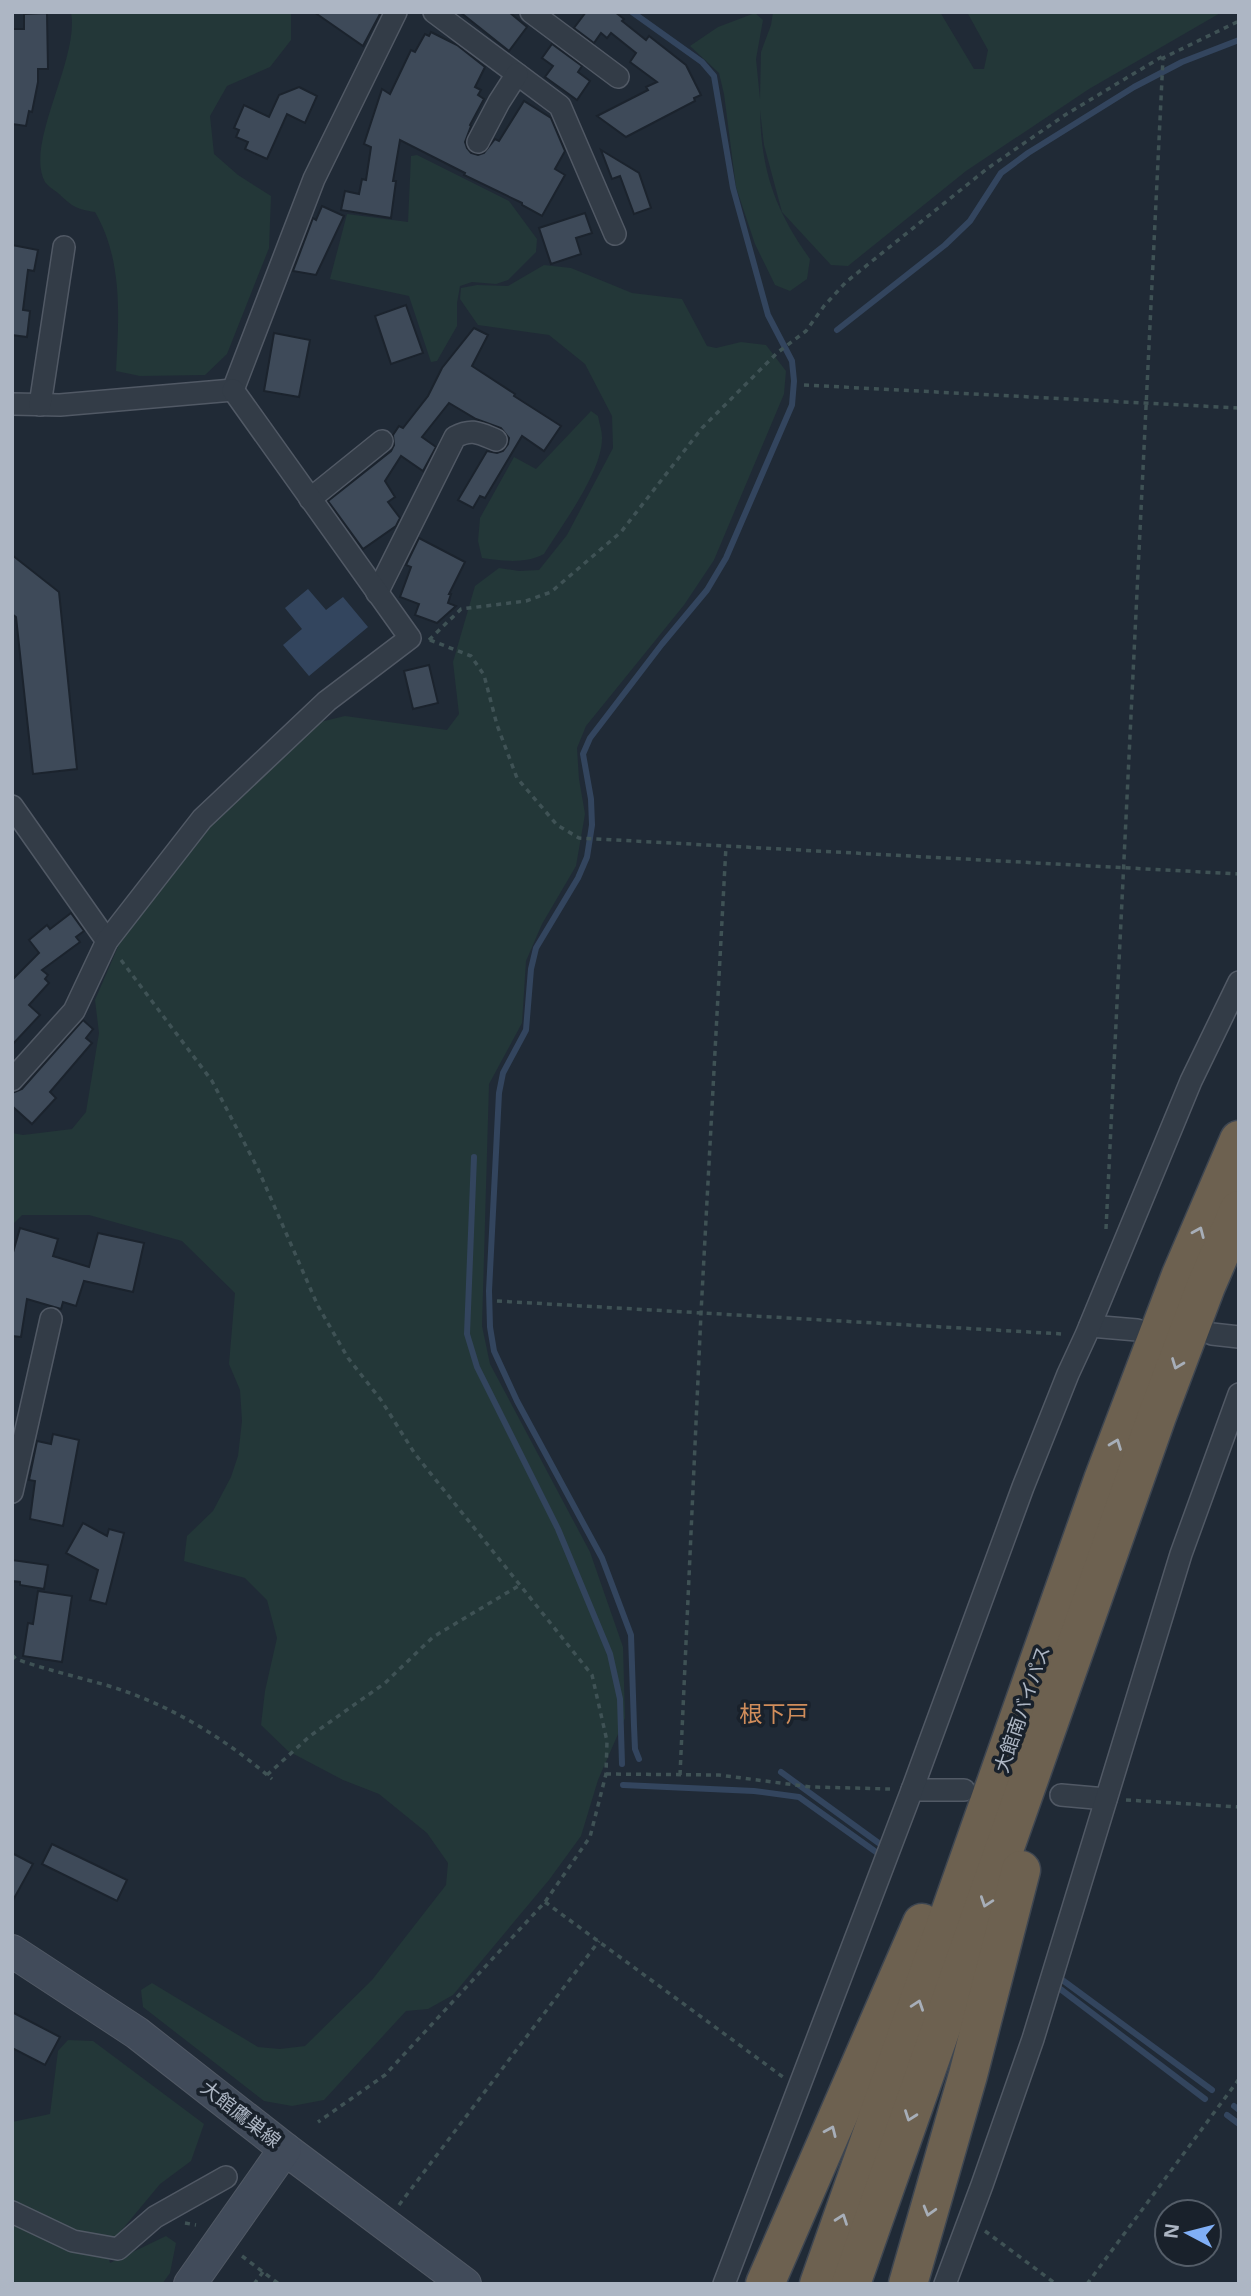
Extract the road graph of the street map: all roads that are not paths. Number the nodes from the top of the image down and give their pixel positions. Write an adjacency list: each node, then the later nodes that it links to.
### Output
1 (396, 12): 9 (street)
2 (434, 12): 4 (street)
3 (531, 12): 5 (street)
4 (517, 74): 6 (street); 7 (street)
5 (618, 77)
6 (478, 142)
7 (615, 234)
8 (64, 247): 11 (street)
9 (233, 390): 11 (street); 14 (street)
10 (12, 404): 11 (street)
11 (40, 405)
12 (496, 440): 15 (street)
13 (382, 441): 14 (street)
14 (310, 499): 15 (street)
15 (377, 593): 17 (street)
16 (12, 806): 17 (street)
17 (107, 941): 19 (street)
18 (1239, 982): 24 (street)
19 (12, 1080)
20 (1239, 1140): 28 (highway, 大館南バイパス, one-way to 20)
21 (1239, 1210): 30 (highway, 大館南バイパス, one-way to 30)
22 (51, 1319): 29 (street)
23 (1137, 1330): 24 (street)
24 (1088, 1331): 31 (street)
25 (1212, 1334): 26 (street)
26 (1239, 1337)
27 (1239, 1394): 34 (street)
28 (1103, 1480): 42 (highway, one-way to 28); 43 (highway, 大館南バイパス, one-way to 28)
29 (12, 1492)
30 (1109, 1554): 44 (highway, 大館南バイパス, one-way to 44); 45 (highway, one-way to 45)
31 (912, 1790): 32 (street); 41 (street)
32 (964, 1790)
33 (1061, 1795): 34 (street)
34 (1106, 1799): 46 (street)
35 (12, 1951): 36 (main road, 大館鷹巣線)
36 (285, 2149): 39 (main road); 40 (main road, 大館鷹巣線)
37 (226, 2178): 38 (street)
38 (12, 2213)
39 (190, 2284)
40 (465, 2284)
41 (724, 2284)
42 (765, 2284)
43 (819, 2284)
44 (851, 2284)
45 (908, 2284)
46 (945, 2284)

